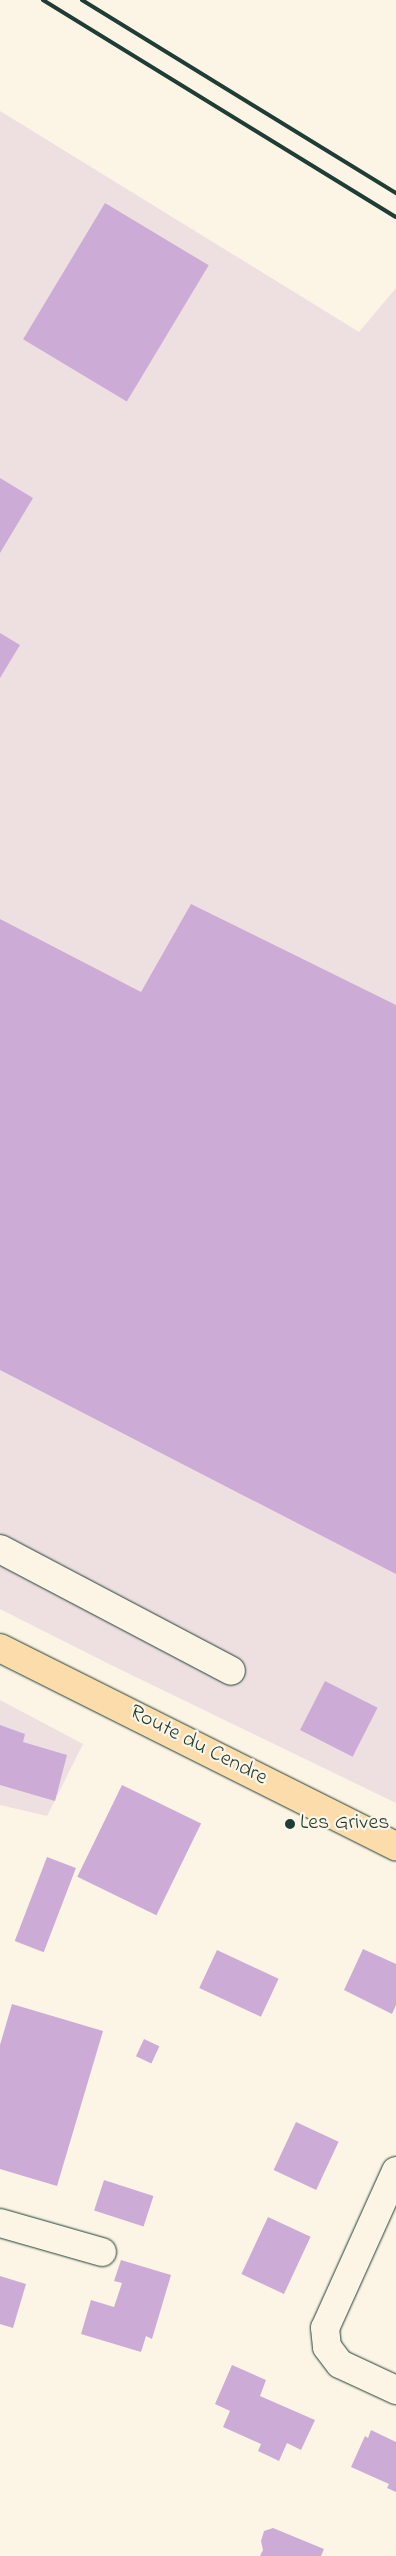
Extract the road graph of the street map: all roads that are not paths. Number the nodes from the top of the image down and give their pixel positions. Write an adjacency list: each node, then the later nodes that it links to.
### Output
1 (0, 1548): 3 (street)
2 (0, 1648): 4 (main road, Route du Cendre)
3 (231, 1671)
4 (396, 1846)
5 (396, 2171): 8 (street)
6 (0, 2223): 7 (street)
7 (102, 2252)
8 (396, 2390)

